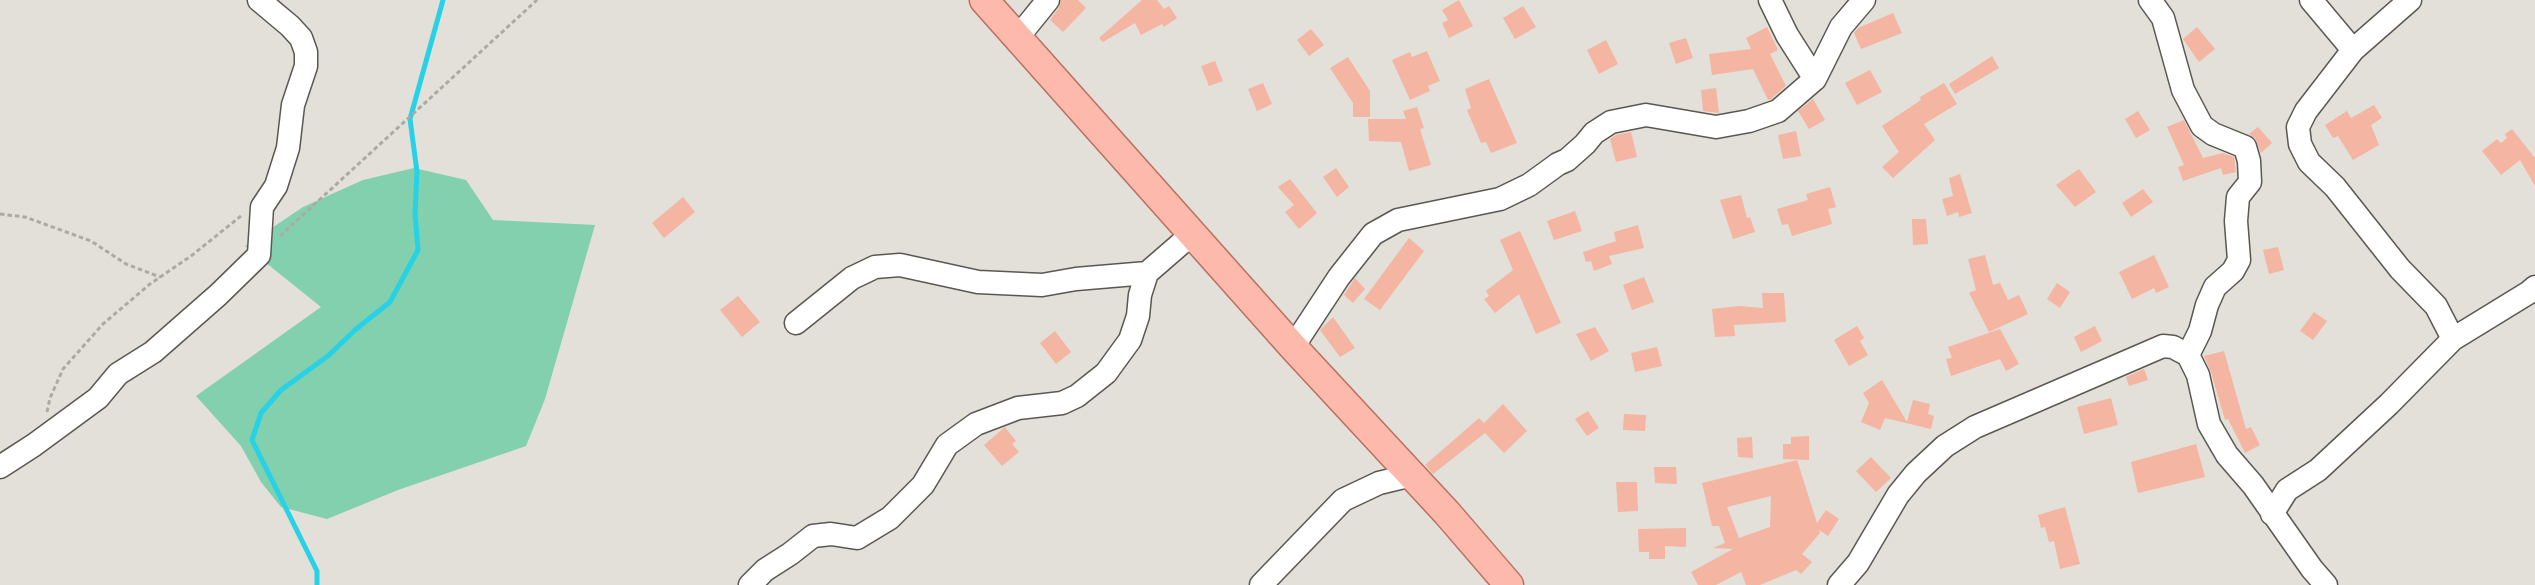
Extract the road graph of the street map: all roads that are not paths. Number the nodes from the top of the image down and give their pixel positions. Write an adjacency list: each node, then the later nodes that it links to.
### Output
1 (259, 0): 19 (street)
2 (984, 0): 9 (main road)
3 (1048, 0): 9 (street)
4 (1770, 0): 11 (street)
5 (1864, 0): 11 (street)
6 (2150, 0): 18 (street)
7 (2311, 0): 10 (street)
8 (2410, 0): 10 (street)
9 (1018, 38): 12 (main road)
10 (2353, 50): 16 (street)
11 (1815, 79): 17 (street)
12 (1192, 234): 13 (street); 17 (main road)
13 (1147, 273): 15 (street); 22 (street)
14 (2533, 293): 16 (street)
15 (796, 323)
16 (2453, 339): 21 (street)
17 (1293, 347): 20 (main road)
18 (2188, 355): 21 (street); 25 (street)
19 (0, 467)
20 (1412, 475): 23 (street); 24 (main road)
21 (2272, 514): 26 (street)
22 (750, 585)
23 (1261, 585)
24 (1509, 585)
25 (1839, 585)
26 (2326, 585)

